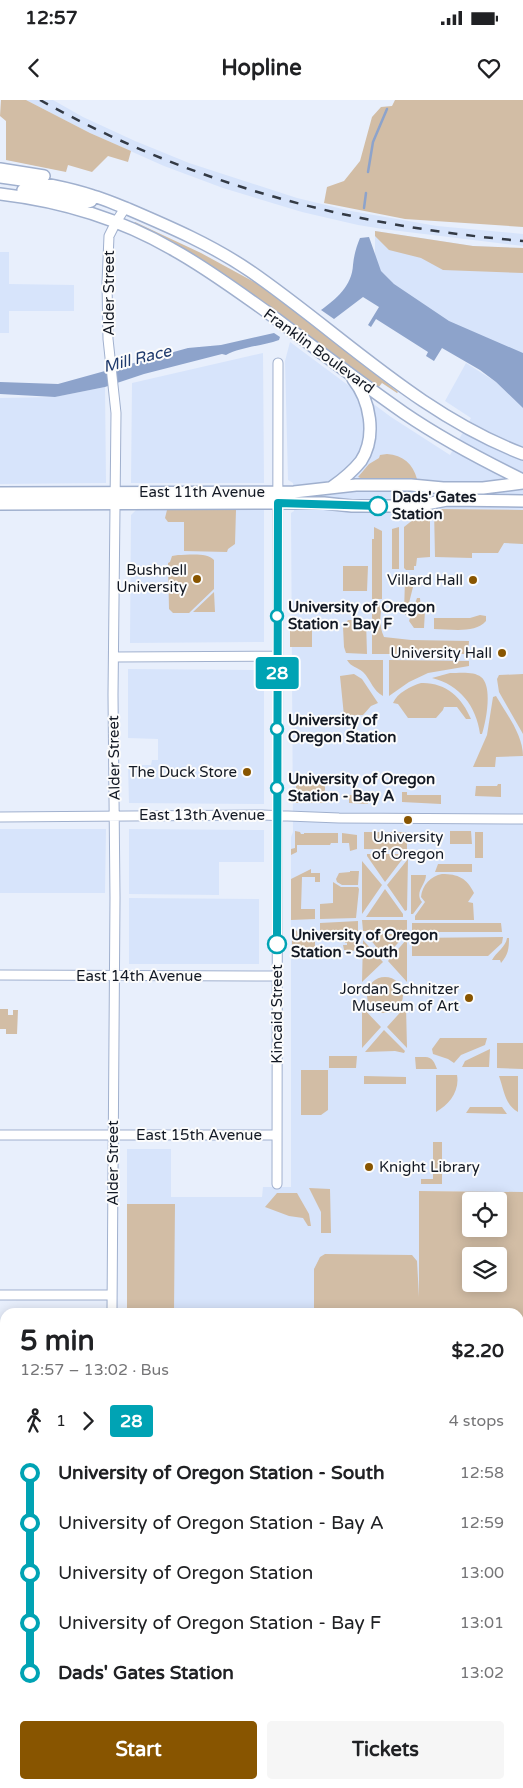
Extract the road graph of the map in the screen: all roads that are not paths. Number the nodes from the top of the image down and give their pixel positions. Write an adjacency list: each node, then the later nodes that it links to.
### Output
1 (0, 169): 5 (main road)
2 (0, 177): 5 (main road)
3 (0, 194): 4 (main road)
4 (15, 196): 5 (main road); 7 (main road, Franklin Boulevard)
5 (93, 196): 6 (main road, Franklin Boulevard)
6 (125, 208): 7 (street, Alder Street); 10 (main road, Franklin Boulevard)
7 (116, 222): 9 (main road, Franklin Boulevard); 14 (street, Alder Street)
8 (278, 363): 15 (street, Kincaid Street)
9 (345, 370): 11 (main road, Franklin Boulevard); 12 (main road)
10 (523, 454)
11 (523, 482): 12 (main road, East 11th Avenue)
12 (330, 488): 15 (main road, East 11th Avenue)
13 (0, 493): 14 (main road, East 11th Avenue)
14 (116, 498): 15 (main road, East 11th Avenue); 17 (main road, East 11th Avenue); 19 (street, Alder Street)
15 (278, 498): 16 (main road, East 11th Avenue); 18 (street, Kincaid Street)
16 (523, 501)
17 (0, 504)
18 (277, 656): 19 (street); 21 (street, Kincaid Street)
19 (114, 657): 20 (street, Alder Street)
20 (115, 816): 21 (street, East 13th Avenue); 22 (street, East 13th Avenue); 25 (street, Alder Street)
21 (277, 816): 23 (street, East 13th Avenue); 26 (street, Kincaid Street)
22 (0, 817)
23 (523, 820)
24 (0, 976): 25 (street, East 14th Avenue)
25 (114, 976): 26 (street, East 14th Avenue); 28 (street, Alder Street)
26 (277, 976): 29 (street, Kincaid Street)
27 (0, 1135): 28 (street, East 15th Avenue)
28 (113, 1135): 29 (street, East 15th Avenue); 32 (street, Alder Street)
29 (277, 1135): 30 (street, Kincaid Street)
30 (277, 1184)
31 (0, 1295): 32 (street)
32 (112, 1295): 33 (street, Alder Street)
33 (112, 1308)

